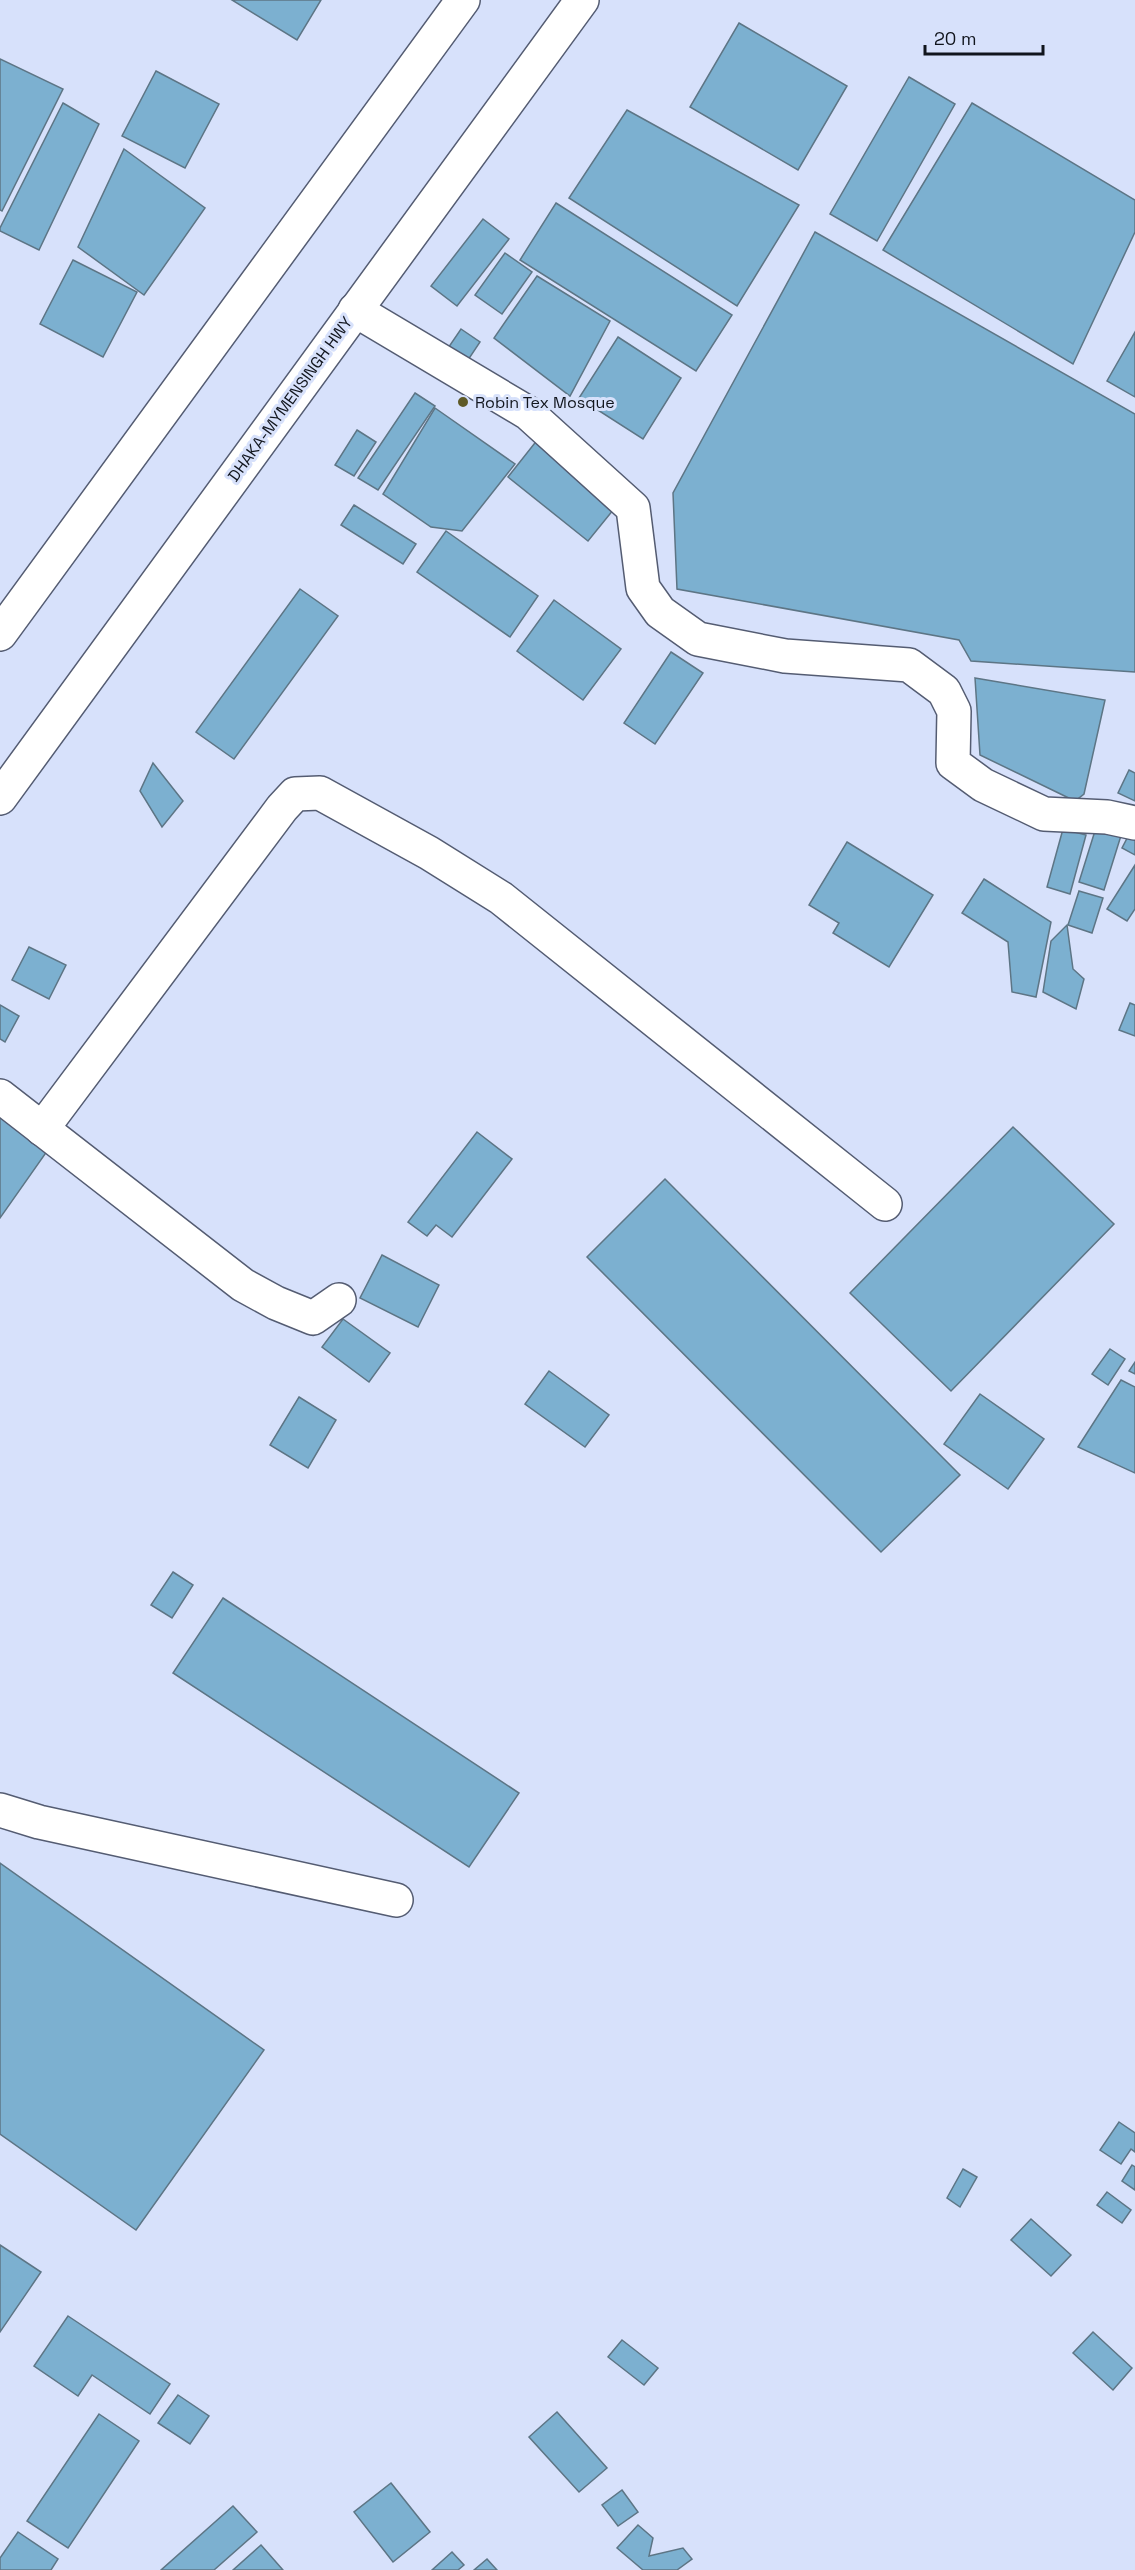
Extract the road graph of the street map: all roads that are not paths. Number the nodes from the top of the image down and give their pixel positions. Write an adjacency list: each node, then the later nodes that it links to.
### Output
1 (463, 0): 4 (main road)
2 (582, 0): 3 (main road, DHAKA-MYMENSINGH HWY)
3 (355, 310): 5 (main road, DHAKA-MYMENSINGH HWY); 6 (main road)
4 (0, 634)
5 (0, 798)
6 (1135, 823)
7 (0, 1096): 8 (main road)
8 (42, 1129): 9 (main road); 10 (main road)
9 (885, 1204)
10 (339, 1300)
11 (0, 1810): 12 (main road)
12 (396, 1900)

